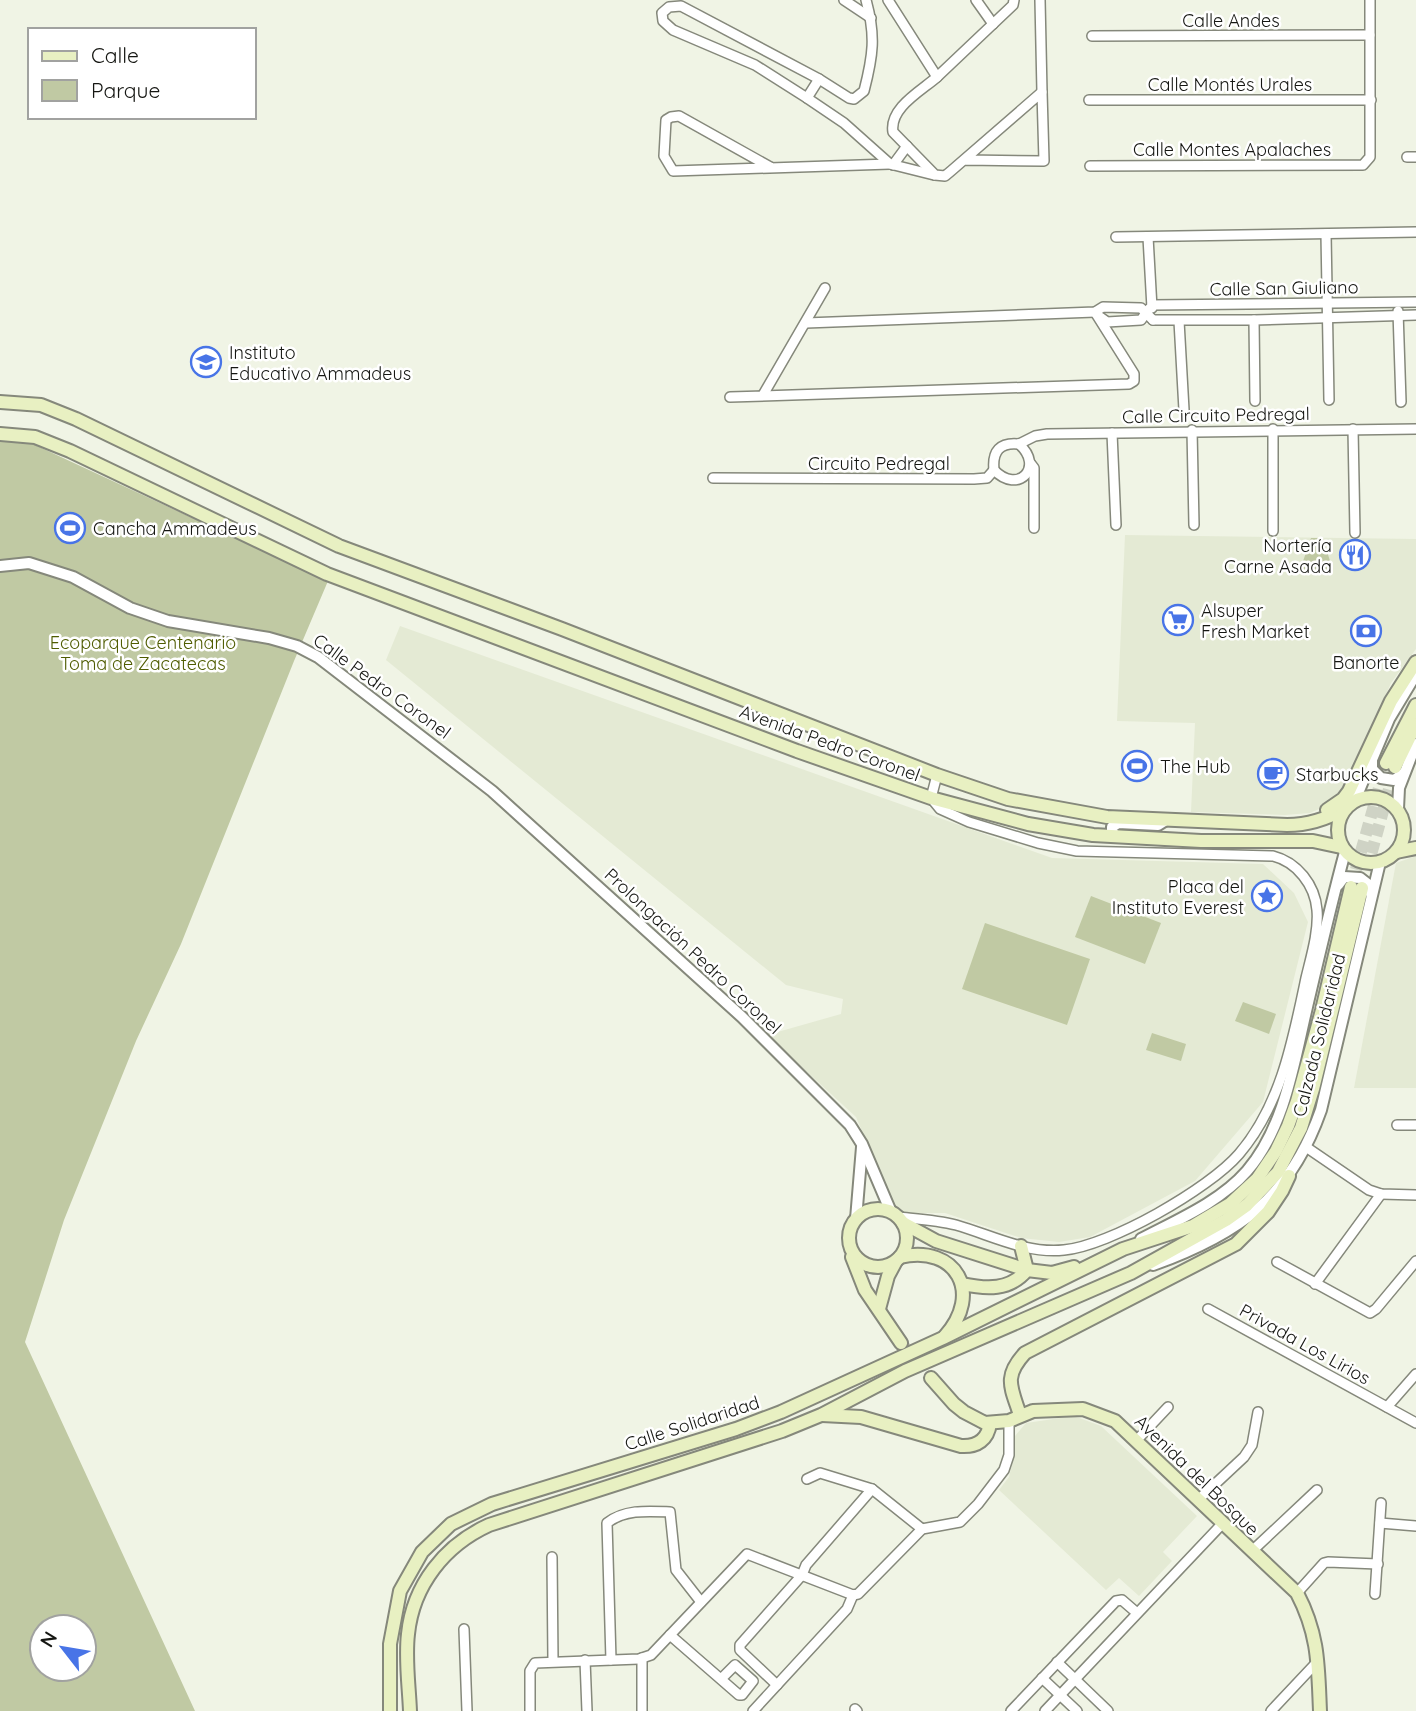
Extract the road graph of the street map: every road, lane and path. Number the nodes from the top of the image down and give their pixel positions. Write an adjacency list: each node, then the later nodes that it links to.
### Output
1 (844, 0): 8 (street)
2 (866, 0): 8 (street)
3 (888, 0): 12 (street)
4 (976, 0): 9 (street)
5 (1014, 0): 9 (street)
6 (1040, 0): 14 (street)
7 (1370, 0): 10 (street)
8 (871, 18): 13 (street)
9 (993, 24): 12 (street)
10 (1370, 35): 11 (street, Calle Andes); 17 (street)
11 (1092, 36)
12 (937, 77): 18 (street)
13 (819, 79): 15 (street); 15 (street)
14 (1042, 92): 19 (street); 19 (street)
15 (807, 98): 20 (street)
16 (1089, 100): 17 (street, Calle Montés Urales)
17 (1371, 100): 21 (street, Calle Montes Apalaches)
18 (908, 146): 20 (street); 23 (street)
19 (965, 160): 23 (street)
20 (892, 165): 22 (street); 23 (street)
21 (1090, 166)
22 (772, 168): 22 (street)
23 (935, 175)
24 (1416, 232): 25 (street)
25 (1326, 234): 27 (street); 31 (street)
26 (1116, 237): 27 (street)
27 (1148, 237): 32 (street)
28 (825, 288): 41 (street)
29 (1397, 302): 30 (street, Calle San Giuliano); 31 (street, Calle San Giuliano); 35 (street)
30 (1416, 302)
31 (1327, 303): 32 (street, Calle San Giuliano); 37 (street)
32 (1152, 305): 34 (street); 38 (street)
33 (1095, 312): 34 (street); 34 (street); 41 (street); 42 (street)
34 (1145, 313): 38 (street)
35 (1399, 315): 36 (street, Calle San Giuliano); 37 (street, Calle San Giuliano); 47 (street)
36 (1416, 315)
37 (1328, 318): 39 (street, Calle San Giuliano); 44 (street)
38 (1153, 320): 40 (street, Calle San Giuliano)
39 (1254, 320): 40 (street, Calle San Giuliano); 45 (street)
40 (1179, 321): 48 (street)
41 (806, 323): 42 (street)
42 (763, 396): 43 (street)
43 (730, 397)
44 (1329, 400)
45 (1255, 401)
46 (0, 402): 72 (main road, Avenida Pedro Coronel)
47 (1401, 402)
48 (1184, 410)
49 (1273, 429): 50 (street, Calle Circuito Pedregal); 52 (street, Calle Circuito Pedregal); 62 (street)
50 (1353, 429): 51 (street, Calle Circuito Pedregal); 63 (street)
51 (1416, 429)
52 (1192, 430): 53 (street, Calle Circuito Pedregal); 60 (street)
53 (1112, 433): 55 (street, Calle Circuito Pedregal); 59 (street)
54 (0, 434): 74 (main road, Avenida Pedro Coronel)
55 (1019, 444): 56 (street); 57 (street)
56 (1031, 464): 57 (street); 61 (street)
57 (994, 470): 58 (street, Circuito Pedregal)
58 (713, 478)
59 (1116, 525)
60 (1194, 525)
61 (1034, 528)
62 (1273, 531)
63 (1355, 533)
64 (0, 566): 73 (street, Calle Pedro Coronel)
65 (1416, 662): 78 (main road)
66 (1416, 674): 70 (street)
67 (1416, 705): 71 (main road)
68 (1416, 724): 71 (main road)
69 (1416, 744): 71 (street)
70 (1372, 761): 71 (street); 75 (street)
71 (1395, 768): 76 (street)
72 (937, 775): 74 (street); 77 (main road, Avenida Pedro Coronel)
73 (492, 791): 89 (street, Prolongación Pedro Coronel)
74 (931, 798): 80 (main road, Avenida Pedro Coronel); 96 (street)
75 (1350, 804): 76 (main road); 78 (main road, Avenida Pedro Coronel); 82 (main road)
76 (1398, 809): 79 (main road)
77 (1166, 820): 78 (main road, Avenida Pedro Coronel); 80 (street)
78 (1194, 822)
79 (1410, 829): 83 (main road)
80 (1116, 837): 82 (main road, Avenida Pedro Coronel)
81 (1416, 848): 83 (main road)
82 (1343, 850): 84 (main road); 85 (street, Calzada Solidaridad)
83 (1396, 852): 84 (main road)
84 (1380, 862): 86 (street, Calzada Solidaridad)
85 (1334, 894): 86 (street); 97 (street, Calzada Solidaridad)
86 (1371, 900): 90 (street, Calzada Solidaridad)
87 (1397, 1125): 88 (street)
88 (1416, 1125)
89 (862, 1144): 94 (street, Prolongación Pedro Coronel); 95 (street)
90 (1306, 1147): 91 (street, Calzada Solidaridad); 92 (street)
91 (1289, 1176): 104 (street, Calzada Solidaridad); 117 (main road)
92 (1381, 1194): 93 (street); 106 (street)
93 (1416, 1195)
94 (898, 1217): 95 (main road); 96 (street); 100 (main road); 103 (main road)
95 (856, 1219): 98 (main road)
96 (1021, 1246): 103 (main road)
97 (1123, 1249): 99 (main road, Calle Solidaridad); 104 (main road, Calzada Solidaridad)
98 (850, 1250): 100 (main road); 107 (main road)
99 (1105, 1258): 103 (main road); 109 (main road, Calle Solidaridad)
100 (898, 1259): 105 (main road); 107 (main road)
101 (1416, 1261): 106 (street)
102 (1277, 1262): 106 (street)
103 (1027, 1270): 105 (main road)
104 (1131, 1273): 116 (main road, Calle Solidaridad)
105 (962, 1284): 109 (main road)
106 (1315, 1284)
107 (879, 1309): 110 (main road)
108 (1208, 1309): 114 (street, Privada Los Lirios)
109 (943, 1338): 152 (main road, Calle Solidaridad)
110 (901, 1343)
111 (1416, 1374): 114 (street)
112 (931, 1378): 118 (main road)
113 (1168, 1407): 120 (street)
114 (1387, 1407): 119 (street, Privada Los Lirios)
115 (1258, 1412): 124 (street)
116 (821, 1415): 118 (main road); 153 (main road, Calle Solidaridad)
117 (1014, 1418): 118 (main road, Avenida del Bosque); 120 (main road, Avenida del Bosque); 129 (street)
118 (990, 1423)
119 (1416, 1423)
120 (1136, 1441): 124 (main road, Avenida del Bosque)
121 (807, 1479): 122 (street)
122 (872, 1489): 129 (street); 133 (street)
123 (1317, 1490): 130 (street)
124 (1198, 1500): 126 (main road, Avenida del Bosque)
125 (1381, 1503): 127 (street)
126 (1223, 1523): 130 (main road, Avenida del Bosque); 138 (street)
127 (1380, 1523): 128 (street); 132 (street)
128 (1416, 1526)
129 (922, 1529): 136 (street)
130 (1252, 1551): 134 (main road, Avenida del Bosque)
131 (552, 1558): 144 (street)
132 (1378, 1564): 134 (street); 135 (street)
133 (802, 1576): 136 (street); 137 (street); 150 (street)
134 (1297, 1593): 145 (main road, Avenida del Bosque)
135 (1375, 1594)
136 (853, 1595): 150 (street)
137 (701, 1602): 140 (street); 143 (street)
138 (1137, 1613): 146 (street); 149 (street)
139 (464, 1629): 154 (street)
140 (670, 1635): 141 (street); 148 (street)
141 (642, 1658): 143 (street); 157 (street)
142 (585, 1660): 143 (street); 144 (street); 156 (street)
143 (611, 1660)
144 (552, 1661): 155 (street)
145 (1318, 1661): 163 (street); 164 (main road, Avenida del Bosque)
146 (1057, 1662): 147 (street); 149 (street)
147 (1042, 1678): 151 (street); 159 (street)
148 (720, 1679): 148 (street)
149 (1075, 1679): 151 (street); 162 (street)
150 (777, 1685): 158 (street)
151 (1060, 1695): 160 (street); 161 (street)
152 (390, 1711)
153 (410, 1711)
154 (467, 1711)
155 (530, 1711)
156 (587, 1711)
157 (642, 1711)
158 (753, 1711)
159 (1011, 1711)
160 (1045, 1711)
161 (1077, 1711)
162 (1108, 1711)
163 (1271, 1711)
164 (1320, 1711)

